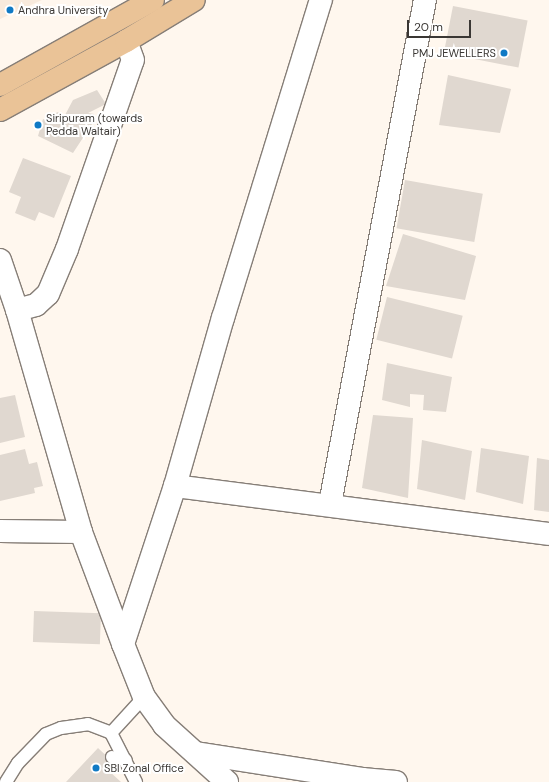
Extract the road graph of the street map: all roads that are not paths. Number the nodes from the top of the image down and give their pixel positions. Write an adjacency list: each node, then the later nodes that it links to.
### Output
1 (153, 0): 6 (main road)
2 (194, 0): 5 (main road)
3 (321, 0): 10 (street)
4 (425, 0): 11 (street)
5 (126, 41): 7 (main road); 9 (street)
6 (0, 86)
7 (0, 110)
8 (0, 260): 9 (street)
9 (17, 310): 13 (street)
10 (174, 486): 11 (street); 15 (street)
11 (330, 504): 14 (street)
12 (0, 532): 13 (street)
13 (81, 532): 15 (street)
14 (549, 534)
15 (123, 644): 16 (street)
16 (144, 697): 17 (lane); 18 (street)
17 (111, 733): 20 (lane); 22 (lane)
18 (196, 753): 21 (street); 24 (street)
19 (112, 757): 20 (lane)
20 (126, 760): 23 (lane)
21 (363, 780): 25 (street)
22 (6, 782)
23 (136, 782)
24 (226, 782)
25 (396, 782)

